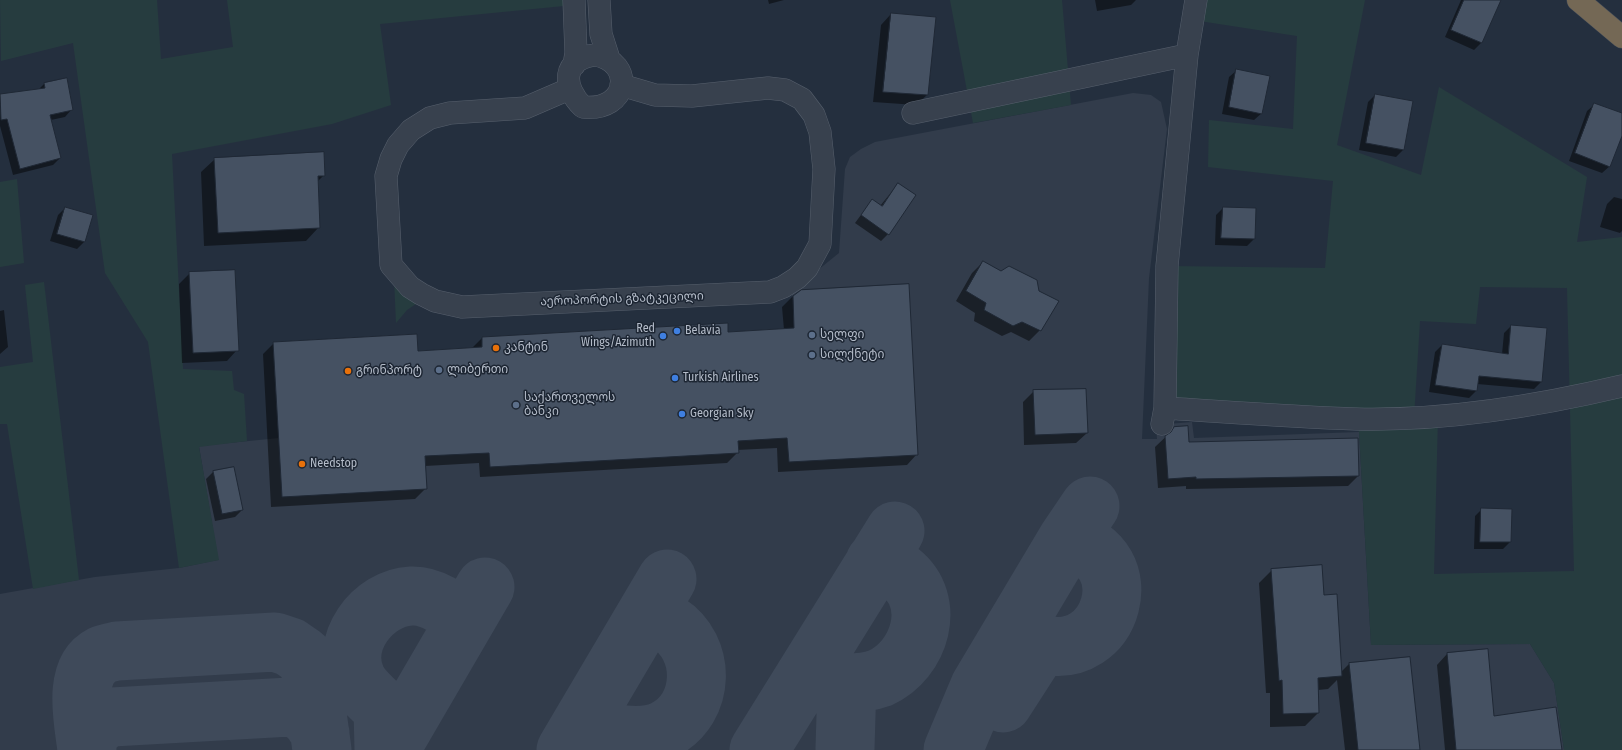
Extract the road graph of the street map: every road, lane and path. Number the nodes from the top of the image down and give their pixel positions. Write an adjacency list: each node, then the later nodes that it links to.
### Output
1 (574, 0): 8 (street)
2 (600, 0): 7 (street)
3 (1196, 0): 6 (street)
4 (1578, 0): 5 (highway)
5 (1622, 37)
6 (1187, 55): 11 (street); 12 (street)
7 (609, 59): 8 (street); 9 (street)
8 (574, 65): 10 (street)
9 (621, 85): 10 (street); 10 (street, აეროპორტის გზატკეცილი)
10 (569, 89)
11 (913, 113)
12 (1622, 386)

